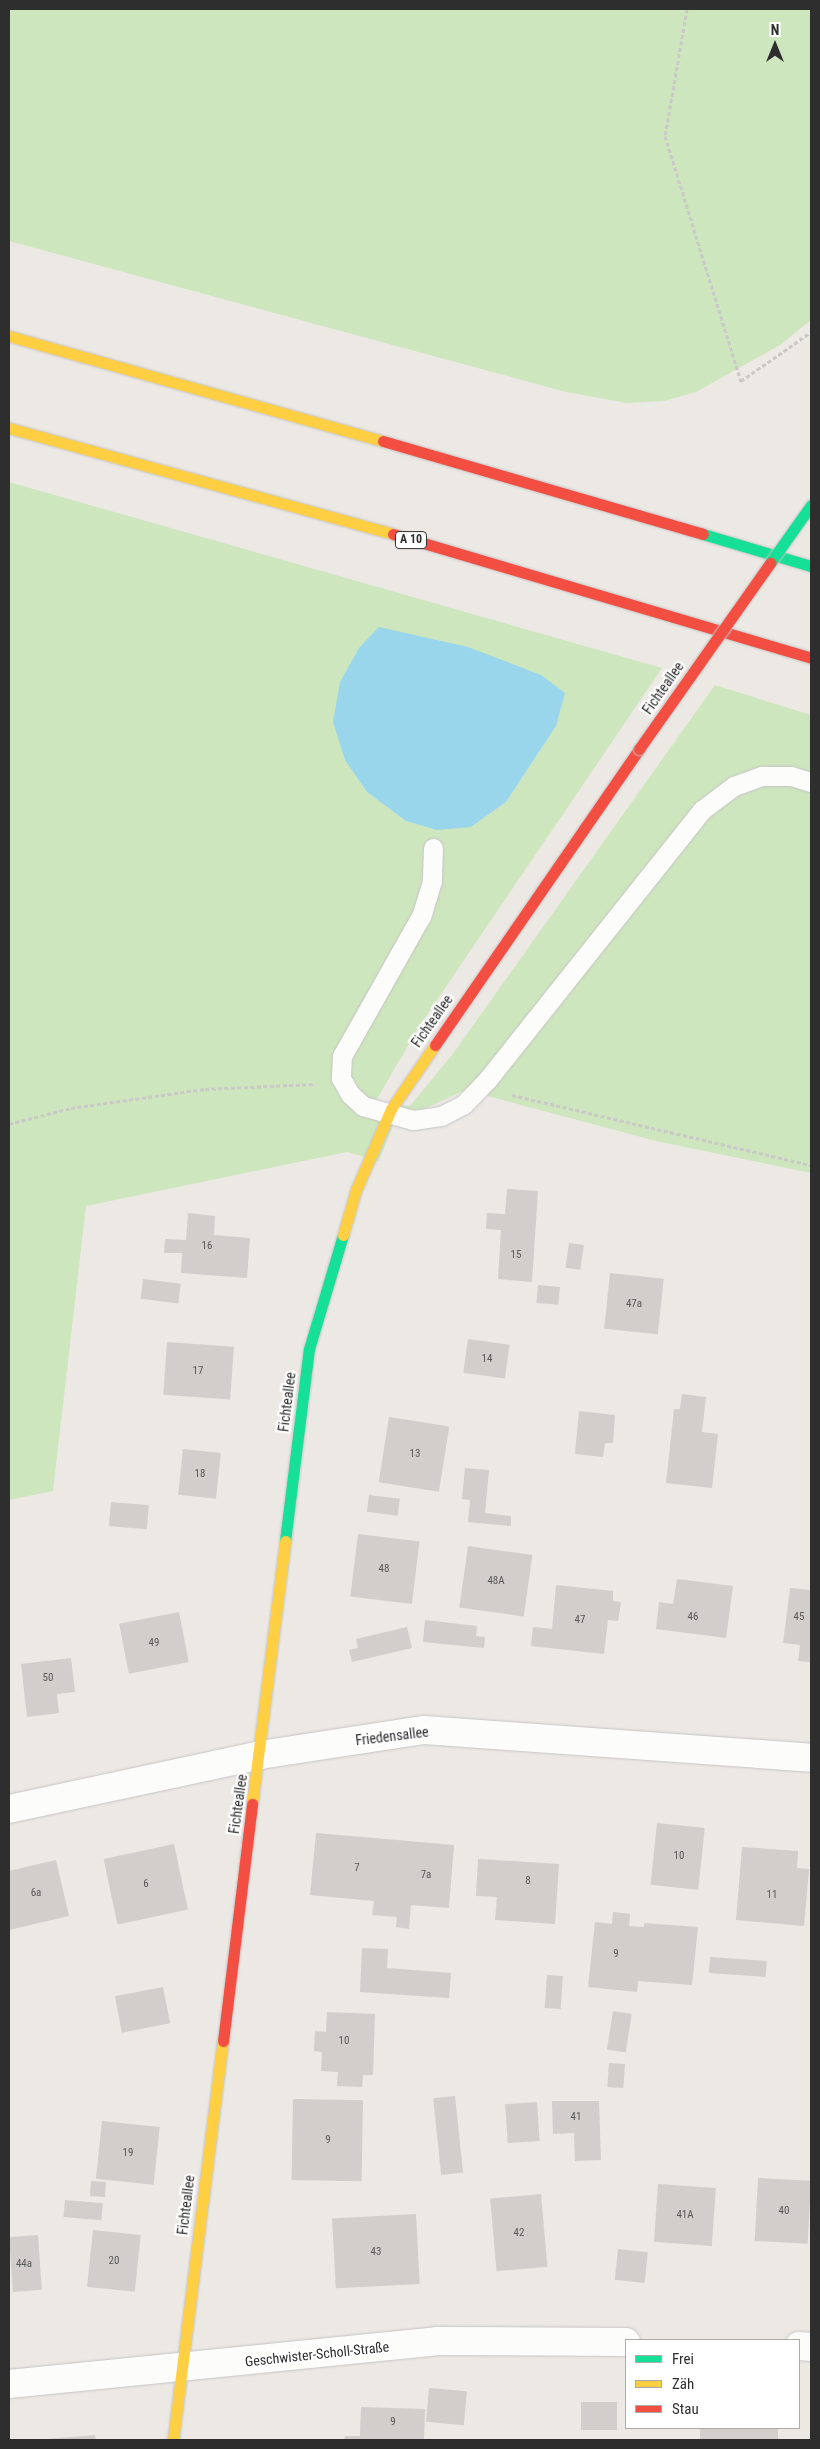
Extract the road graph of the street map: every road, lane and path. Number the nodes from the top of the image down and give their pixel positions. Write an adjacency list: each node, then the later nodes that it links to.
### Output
1 (687, 9): 2 (path)
2 (811, 332)
3 (9, 336): 6 (main road)
4 (9, 428): 7 (main road, A 10)
5 (811, 505): 12 (main road, Fichteallee, bridge)
6 (811, 566)
7 (811, 658)
8 (811, 782): 11 (lane)
9 (433, 848): 10 (lane)
10 (344, 1085): 12 (lane); 13 (path)
11 (480, 1087): 12 (lane); 14 (path)
12 (388, 1116): 15 (main road, Fichteallee)
13 (9, 1124)
14 (811, 1165)
15 (260, 1756): 16 (street, Friedensallee); 17 (street, Friedensallee); 19 (main road, Fichteallee)
16 (811, 1758)
17 (9, 1809)
18 (625, 2342): 19 (street, Geschwister-Scholl-Straße)
19 (182, 2366): 20 (street, Geschwister-Scholl-Straße); 21 (main road, Fichteallee)
20 (9, 2384)
21 (173, 2440)

